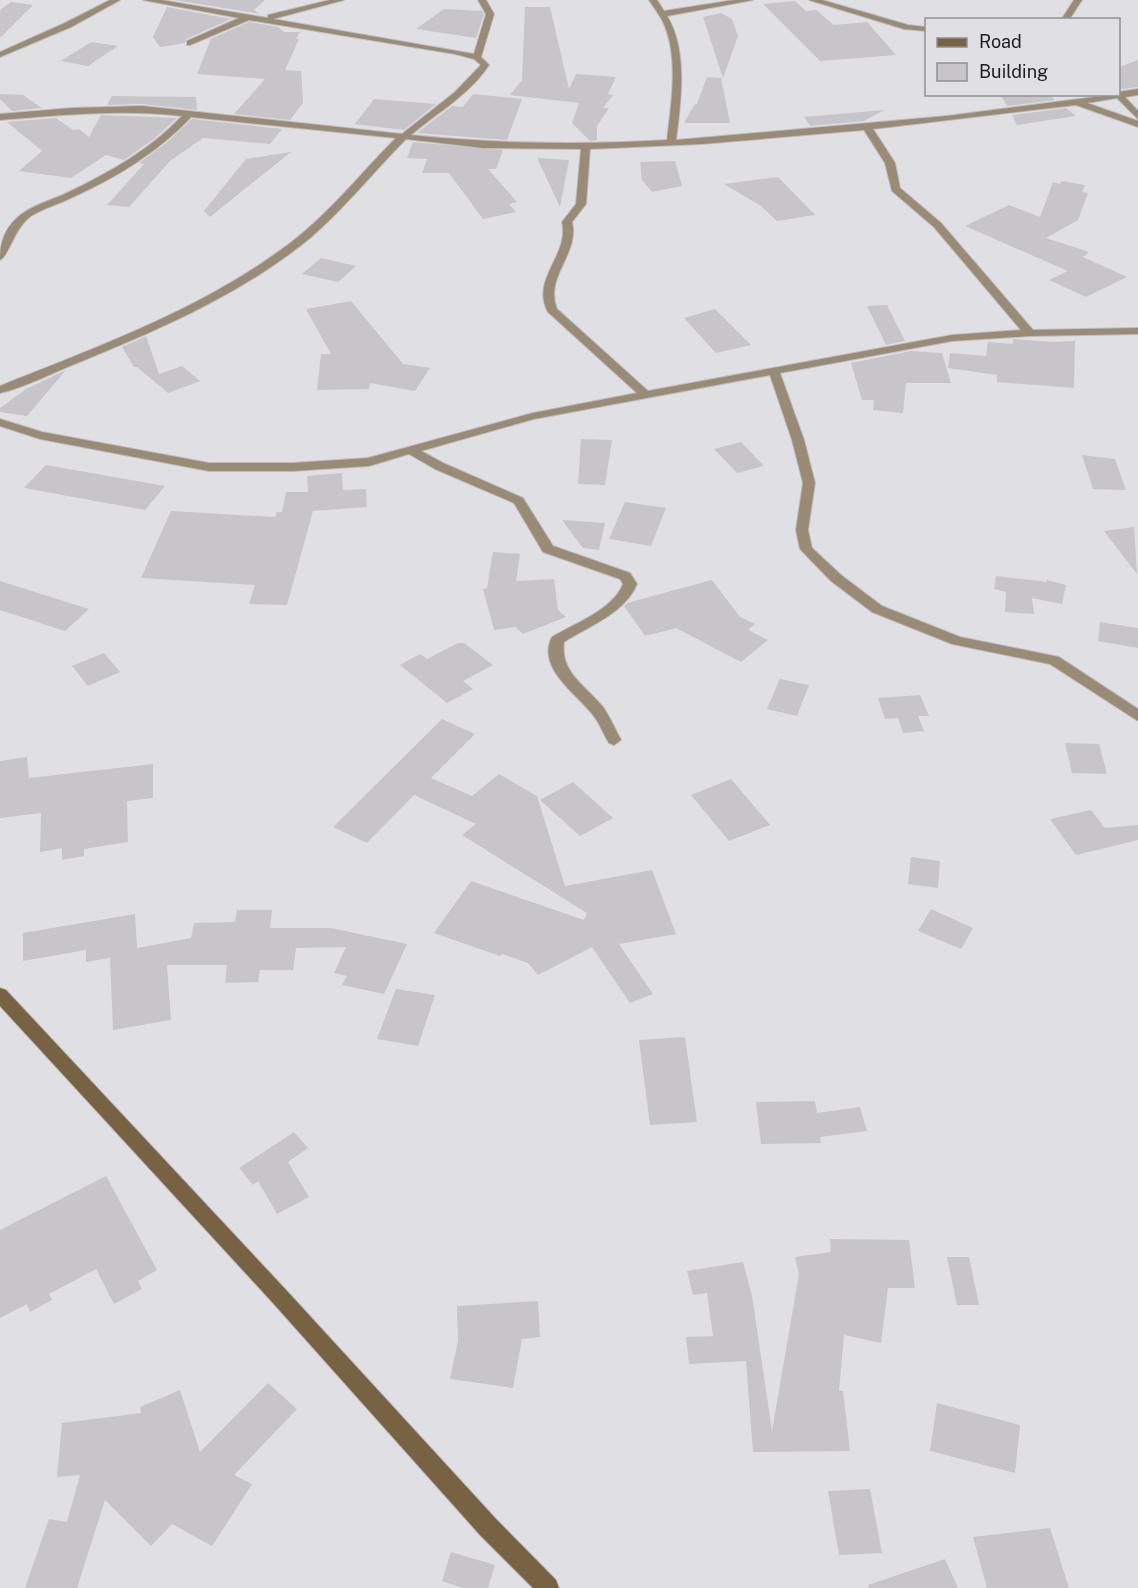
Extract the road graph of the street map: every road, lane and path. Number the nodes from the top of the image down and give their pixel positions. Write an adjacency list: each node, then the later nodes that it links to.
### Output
1 (116, 0): 17 (street)
2 (147, 0): 12 (street)
3 (294, 0): 10 (street)
4 (340, 0): 10 (street)
5 (482, 0): 18 (street)
6 (653, 0): 11 (street)
7 (749, 0): 11 (street)
8 (813, 0): 15 (street)
9 (1078, 0): 13 (street)
10 (301, 10): 14 (street)
11 (662, 14): 30 (street)
12 (248, 16): 14 (street); 16 (street)
13 (1066, 18)
14 (263, 19): 18 (street)
15 (925, 29)
16 (190, 43)
17 (0, 56)
18 (477, 57): 29 (street)
19 (1138, 92): 20 (street)
20 (1120, 95)
21 (1113, 96): 23 (street)
22 (1120, 96): 25 (street)
23 (1075, 102): 27 (street); 28 (street)
24 (189, 114): 26 (street); 29 (street); 32 (street)
25 (1138, 116)
26 (0, 117)
27 (1138, 124)
28 (867, 127): 30 (street); 34 (street)
29 (404, 136): 31 (street); 36 (street)
30 (671, 143): 31 (street)
31 (586, 145): 37 (street)
32 (0, 257)
33 (1138, 331): 34 (street)
34 (1030, 333): 35 (street)
35 (774, 371): 37 (street); 40 (street)
36 (0, 390)
37 (645, 394): 39 (street)
38 (0, 422): 39 (street)
39 (410, 450): 41 (street)
40 (1138, 716)
41 (614, 740)
42 (0, 995): 43 (street)
43 (548, 1588)

